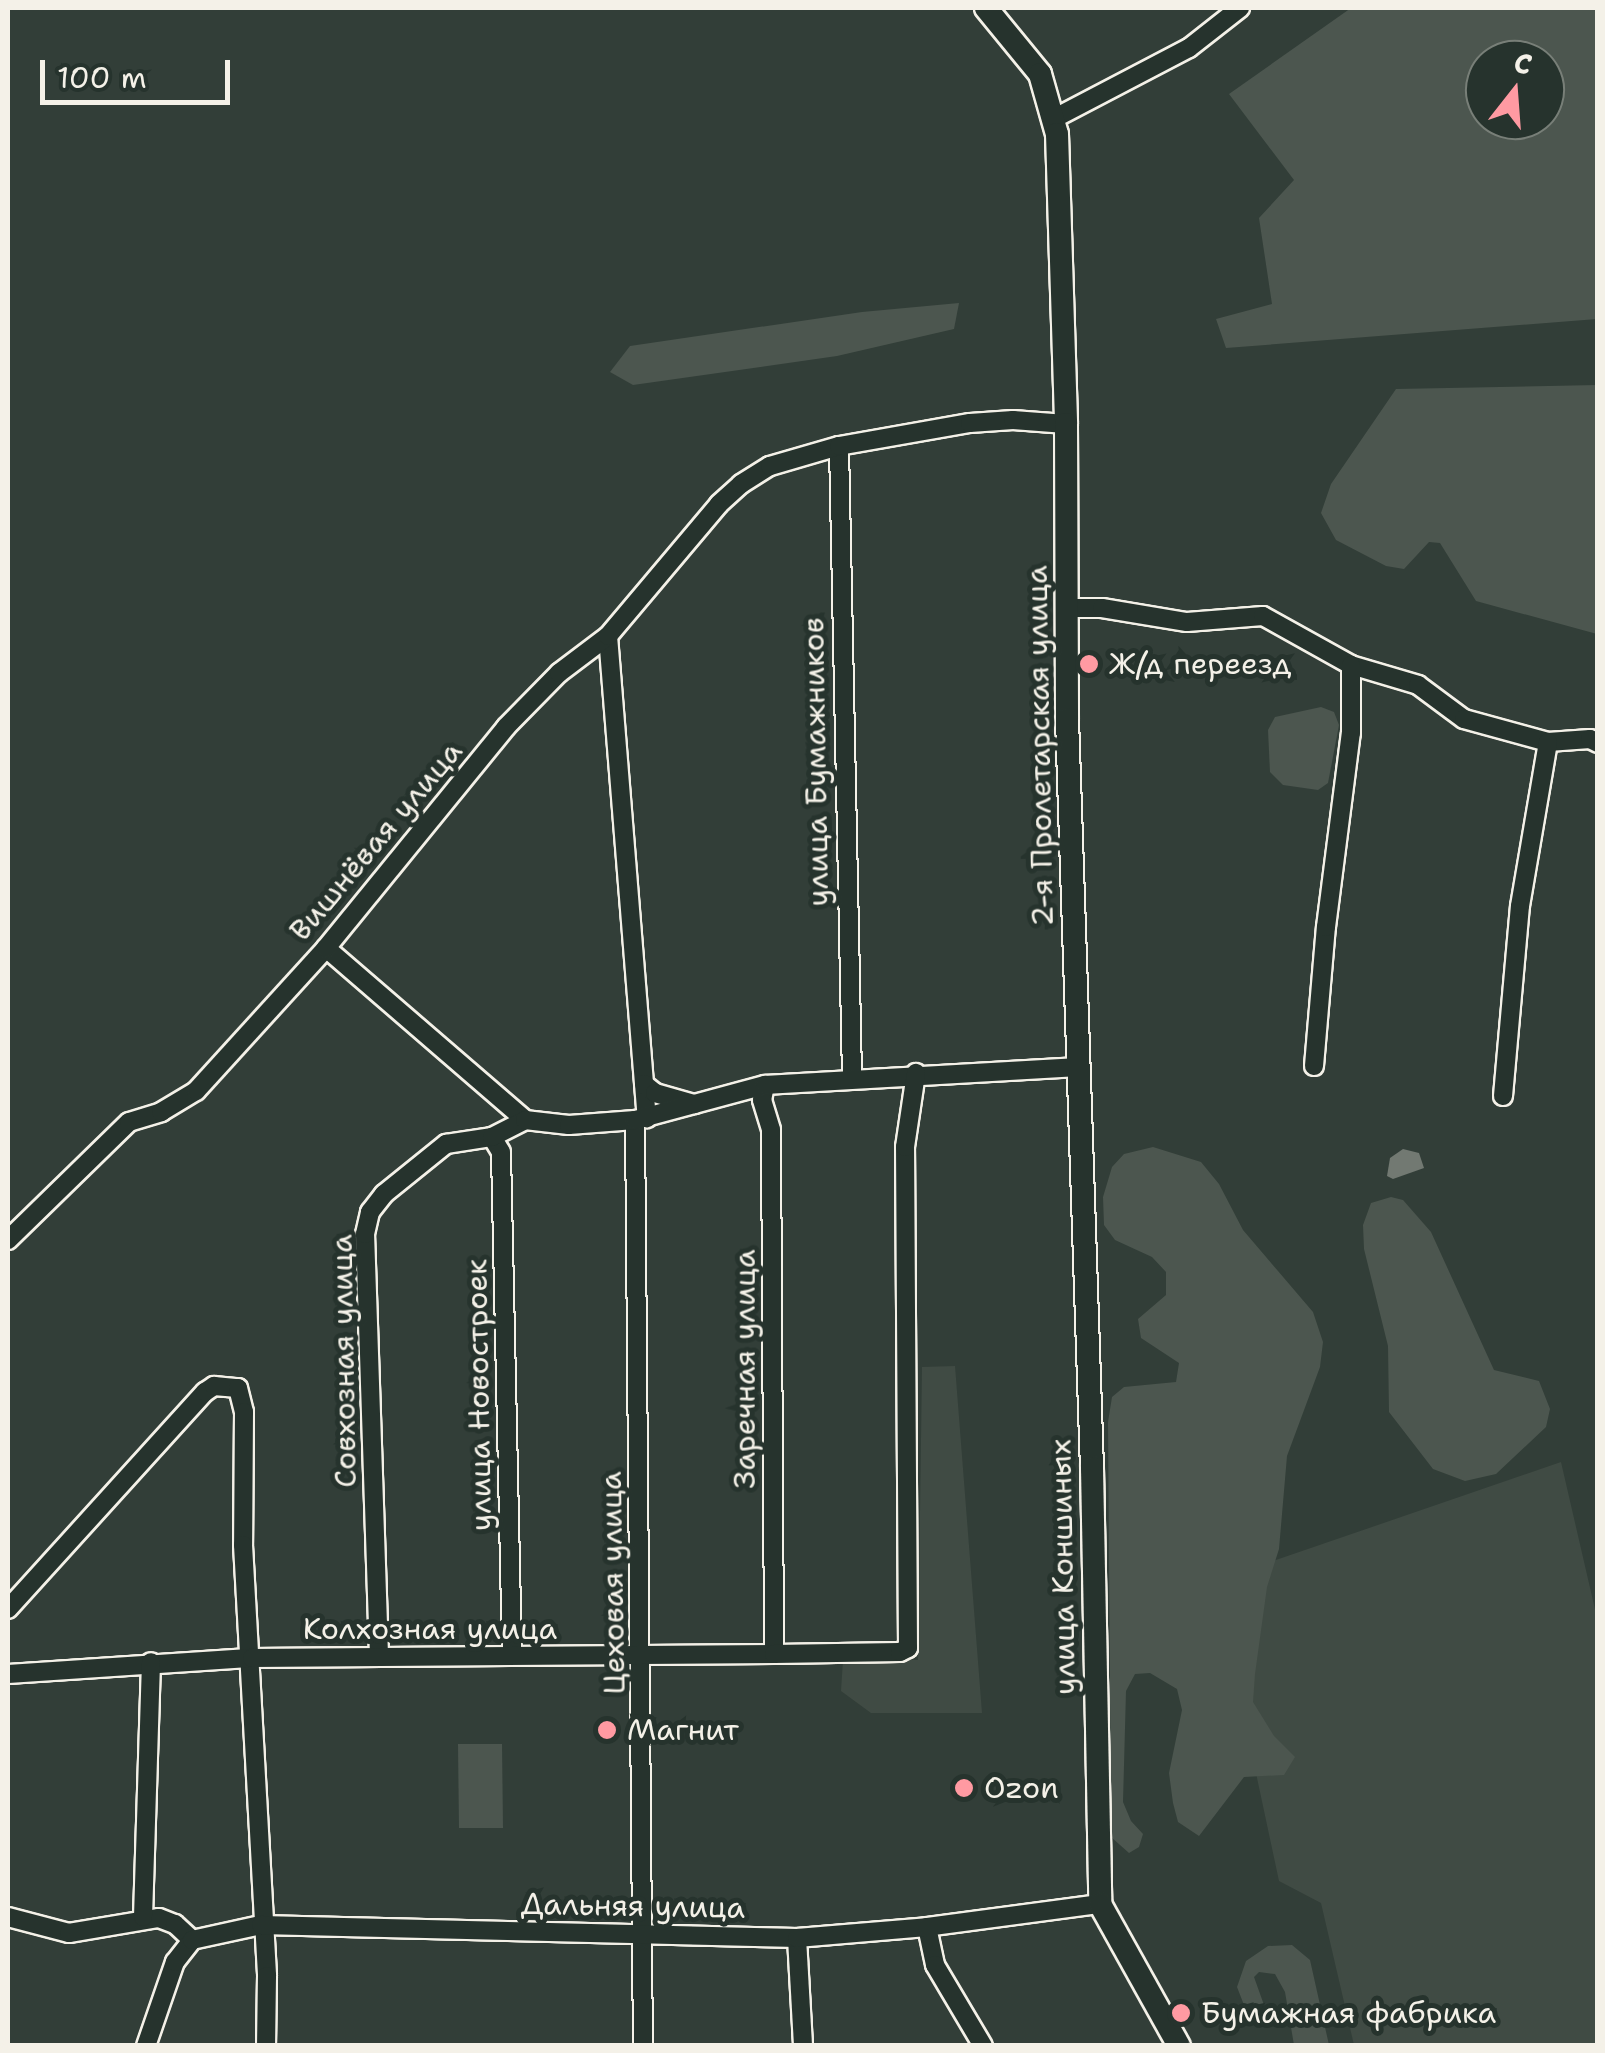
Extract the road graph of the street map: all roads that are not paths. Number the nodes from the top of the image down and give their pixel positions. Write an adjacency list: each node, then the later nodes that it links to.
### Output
1 (986, 8): 3 (main road, 2-я Пролетарская улица)
2 (1240, 8): 3 (street)
3 (1056, 118): 4 (main road, 2-я Пролетарская улица)
4 (1066, 424): 5 (street, Вишнёвая улица); 6 (main road, 2-я Пролетарская улица)
5 (839, 446): 7 (street, Вишнёвая улица); 15 (street, улица Бумажников)
6 (1066, 608): 8 (street); 13 (main road, 2-я Пролетарская улица)
7 (608, 636): 11 (street, Вишнёвая улица); 16 (street, Цеховая улица)
8 (1351, 665): 9 (street); 12 (street)
9 (1548, 742): 10 (street); 18 (street)
10 (1598, 742)
11 (326, 948): 21 (street); 23 (street, Вишнёвая улица)
12 (1314, 1066)
13 (1078, 1067): 14 (street); 32 (main road, улица Коншиных)
14 (916, 1073): 15 (street); 25 (street, Колхозная улица)
15 (852, 1077): 17 (street)
16 (644, 1084): 19 (street); 20 (street, Цеховая улица)
17 (764, 1085): 19 (street); 25 (street, Заречная улица)
18 (1503, 1096)
19 (696, 1104): 20 (street)
20 (641, 1119): 21 (street); 28 (street, Цеховая улица)
21 (525, 1120): 22 (street, Совхозная улица)
22 (492, 1136): 26 (street, Совхозная улица); 27 (street, улица Новостроек)
23 (8, 1240)
24 (8, 1609): 29 (street)
25 (774, 1654): 28 (street, Колхозная улица)
26 (379, 1655): 27 (street, Колхозная улица); 29 (street, Колхозная улица)
27 (512, 1655): 28 (street, Колхозная улица)
28 (642, 1656): 37 (street, Цеховая улица)
29 (252, 1658): 30 (street, Колхозная улица); 35 (street)
30 (151, 1662): 31 (street, Колхозная улица); 34 (street)
31 (10, 1673)
32 (1100, 1904): 36 (street, Дальняя улица); 45 (main road, улица Коншиных)
33 (8, 1917): 34 (street)
34 (143, 1918): 39 (street)
35 (261, 1926): 37 (street, Дальняя улица); 39 (street, Дальняя улица); 41 (street)
36 (927, 1927): 38 (street, Дальняя улица); 44 (street)
37 (641, 1934): 38 (street, Дальняя улица); 42 (street, Цеховая улица)
38 (797, 1938): 43 (street)
39 (192, 1940): 40 (street)
40 (146, 2046)
41 (266, 2046)
42 (643, 2046)
43 (802, 2046)
44 (983, 2046)
45 (1180, 2046)

